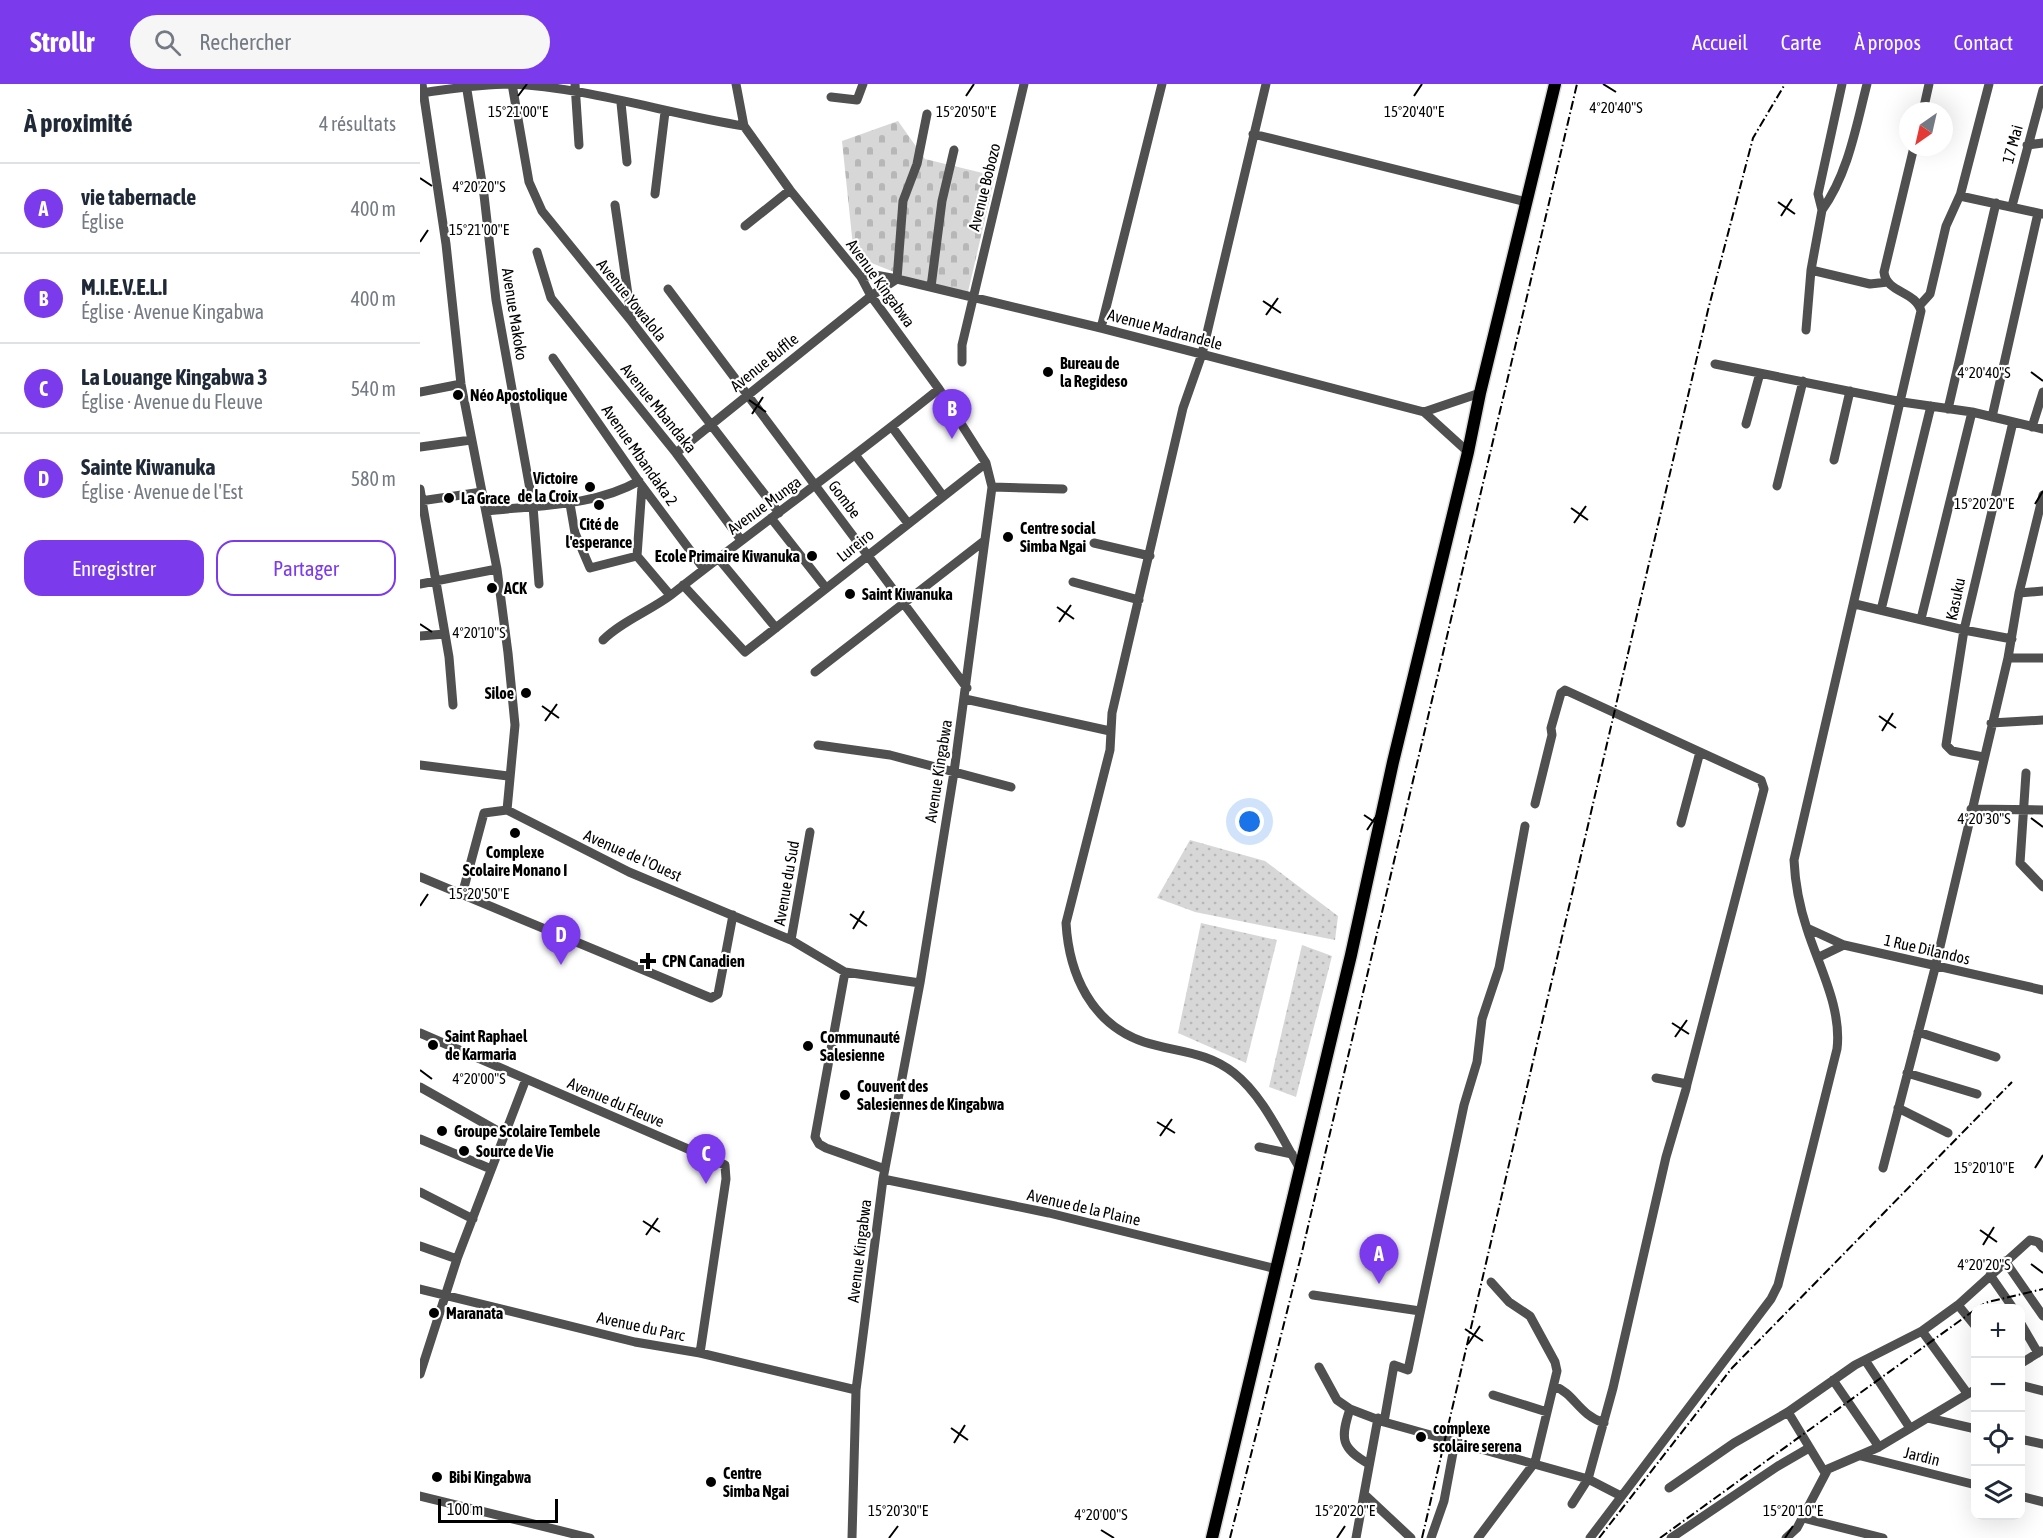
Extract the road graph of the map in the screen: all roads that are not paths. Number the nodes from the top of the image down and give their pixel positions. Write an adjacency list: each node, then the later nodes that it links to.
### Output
1 (466, 84): 2 (street); 14 (street); 95 (street, Avenue Makoko)
2 (512, 84): 13 (street); 49 (street, Avenue Yowalola)
3 (736, 84): 21 (street, Avenue Kingabwa)
4 (863, 84): 16 (street)
5 (1024, 84): 47 (street, Avenue Bobozo)
6 (1162, 84): 50 (street)
7 (1266, 84): 22 (street)
8 (1556, 84): 32 (main road)
9 (1842, 84): 36 (street)
10 (1867, 84): 36 (street)
11 (1929, 84): 17 (street)
12 (1989, 84): 31 (street)
13 (576, 88): 18 (street); 24 (street)
14 (422, 90): 58 (street)
15 (2043, 90): 25 (street, 17 Mai)
16 (831, 96)
17 (1925, 102)
18 (621, 103): 19 (street); 28 (street)
19 (665, 112): 21 (street); 30 (street)
20 (927, 114): 42 (street)
21 (744, 126): 29 (street, Avenue Kingabwa)
22 (1253, 134): 32 (street); 52 (street)
23 (2043, 143): 25 (street)
24 (579, 144)
25 (2027, 145): 35 (street, 17 Mai)
26 (954, 150): 44 (street)
27 (1912, 156): 43 (street)
28 (627, 162)
29 (790, 190): 38 (street); 41 (street, Avenue Kingabwa)
30 (655, 194)
31 (1960, 195): 33 (street); 48 (street)
32 (1526, 202): 63 (main road)
33 (1996, 203): 35 (street); 67 (street)
34 (615, 205): 49 (street)
35 (2012, 206): 37 (street)
36 (1822, 210): 40 (street)
37 (2041, 213): 70 (street)
38 (745, 226)
39 (537, 252): 80 (street, Avenue Mbandaka)
40 (1811, 270): 43 (street); 51 (street)
41 (861, 277): 42 (street, Avenue Madrandele); 46 (street, Avenue Kingabwa)
42 (897, 279): 44 (street, Avenue Madrandele); 46 (street, Avenue Buffle)
43 (1888, 282): 48 (street)
44 (931, 287): 47 (street, Avenue Madrandele)
45 (668, 289): 64 (street, Gombe)
46 (871, 296): 59 (street, Avenue Kingabwa); 64 (street, Avenue Buffle)
47 (972, 297): 50 (street, Avenue Madrandele); 54 (street, Avenue Bobozo)
48 (1920, 304): 65 (street)
49 (632, 322): 72 (street, Avenue Yowalola)
50 (1101, 328): 52 (street, Avenue Madrandele)
51 (1806, 330)
52 (1202, 354): 68 (street, Avenue Madrandele); 104 (street)
53 (553, 358): 84 (street, Avenue Mbandaka 2)
54 (962, 362)
55 (1715, 364): 56 (street)
56 (1760, 373): 57 (street); 73 (street)
57 (1803, 381): 60 (street); 86 (street)
58 (461, 384): 61 (street); 77 (street)
59 (939, 389): 74 (street, Avenue Munga); 83 (street, Avenue Kingabwa)
60 (1850, 391): 65 (street); 82 (street)
61 (420, 392)
62 (2043, 392): 75 (street)
63 (1480, 393): 68 (street); 79 (main road)
64 (747, 394): 72 (street, Avenue Buffle); 85 (street, Gombe)
65 (1902, 402): 66 (street); 120 (street)
66 (1931, 406): 67 (street); 121 (street)
67 (1948, 409): 69 (street)
68 (1424, 412): 79 (street)
69 (1972, 412): 70 (street); 122 (street)
70 (1992, 417): 71 (street)
71 (2013, 422): 75 (street); 124 (street, Kasuku)
72 (710, 424): 80 (street, Avenue Buffle); 97 (street, Avenue Yowalola)
73 (1746, 424)
74 (892, 427): 81 (street, Avenue Munga); 92 (street)
75 (2032, 427): 76 (street)
76 (2043, 429)
77 (471, 440): 78 (street); 90 (street)
78 (420, 447)
79 (1468, 452): 181 (main road)
80 (676, 453): 100 (street, Avenue Mbandaka)
81 (856, 456): 85 (street, Avenue Munga); 99 (street)
82 (1834, 460)
83 (986, 464): 87 (street, Avenue Kingabwa); 92 (street, Lureiro)
84 (640, 484): 94 (street); 105 (street); 108 (street, Avenue Mbandaka 2)
85 (816, 486): 97 (street, Avenue Munga); 103 (street, Gombe)
86 (1777, 486)
87 (992, 487): 89 (street); 101 (street, Avenue Kingabwa)
88 (420, 489): 93 (street)
89 (1063, 489)
90 (482, 492): 93 (street); 96 (street)
91 (2043, 495): 98 (street)
92 (943, 496): 99 (street, Lureiro)
93 (421, 501): 109 (street)
94 (570, 504): 95 (street); 105 (street)
95 (533, 506): 96 (street); 112 (street, Avenue Makoko)
96 (486, 512): 107 (street)
97 (775, 516): 100 (street, Avenue Munga); 114 (street, Avenue Yowalola)
98 (2040, 521): 116 (street)
99 (907, 522): 103 (street, Lureiro)
100 (741, 540): 106 (street, Avenue Munga)
101 (984, 541): 119 (street); 132 (street, Avenue Kingabwa)
102 (1094, 543): 104 (street)
103 (867, 555): 114 (street, Lureiro); 119 (street, Gombe)
104 (1150, 555): 118 (street)
105 (637, 556): 117 (street)
106 (718, 558): 108 (street, Avenue Munga); 123 (street)
107 (497, 569): 109 (street); 144 (street)
108 (704, 569): 113 (street, Avenue Munga)
109 (436, 582): 111 (street); 125 (street)
110 (1073, 582): 118 (street)
111 (420, 584)
112 (538, 584)
113 (683, 585): 117 (street, Avenue Munga); 123 (street, Lureiro)
114 (826, 588): 123 (street, Lureiro)
115 (2043, 591): 116 (street)
116 (2019, 592): 127 (street)
117 (670, 596): 128 (street, Avenue Munga)
118 (1138, 600): 137 (street)
119 (903, 603): 131 (street); 132 (street, Gombe)
120 (1855, 604): 121 (street); 158 (street)
121 (1881, 610): 122 (street)
122 (1921, 619): 124 (street)
123 (776, 628)
124 (1964, 630): 127 (street); 140 (street, Kasuku)
125 (445, 634): 126 (street); 134 (street)
126 (420, 636)
127 (2012, 639): 129 (street)
128 (603, 640)
129 (2008, 658): 130 (street); 136 (street)
130 (2043, 658)
131 (815, 672)
132 (967, 688): 133 (street, Avenue Kingabwa)
133 (965, 699): 137 (street); 142 (street, Avenue Kingabwa)
134 (453, 705)
135 (2043, 720): 136 (street)
136 (1991, 723): 140 (street)
137 (1110, 731): 180 (street)
138 (818, 745): 142 (street)
139 (1700, 752): 146 (street); 151 (street); 172 (street)
140 (1983, 757): 147 (street)
141 (420, 765): 144 (street)
142 (954, 771): 145 (street); 164 (street, Avenue Kingabwa)
143 (2026, 773): 150 (street)
144 (508, 776): 148 (street)
145 (1011, 787)
146 (1535, 804)
147 (1971, 809): 150 (street); 162 (street)
148 (507, 810): 156 (street); 157 (street, Avenue de l'Ouest)
149 (2043, 810): 150 (street)
150 (2025, 811): 155 (street)
151 (1681, 823)
152 (1525, 826): 200 (street)
153 (810, 832): 159 (street, Avenue du Sud)
154 (420, 877): 156 (street)
155 (2043, 887)
156 (462, 895): 157 (street)
157 (733, 915): 159 (street, Avenue de l'Ouest)
158 (1807, 928): 160 (street, 1 Rue Dilandos); 161 (street)
159 (790, 940): 163 (street, Avenue de l'Ouest)
160 (1844, 945): 161 (street); 162 (street, 1 Rue Dilandos)
161 (1819, 957): 240 (street)
162 (1935, 968): 165 (street, 1 Rue Dilandos); 166 (street)
163 (845, 972): 164 (street, Avenue de l'Ouest); 182 (street)
164 (920, 983): 182 (street, Avenue Kingabwa)
165 (2043, 990)
166 (1918, 1032): 168 (street); 169 (street)
167 (420, 1033): 171 (street, Avenue du Fleuve)
168 (1996, 1057)
169 (1907, 1073): 174 (street); 175 (street)
170 (1656, 1078): 172 (street)
171 (526, 1079): 177 (street); 206 (street, Avenue du Fleuve)
172 (1687, 1084): 223 (street)
173 (420, 1088): 177 (street)
174 (1977, 1094)
175 (1898, 1108): 176 (street); 183 (street)
176 (1948, 1133)
177 (506, 1135): 184 (street)
178 (420, 1138): 184 (street)
179 (1259, 1147): 180 (street)
180 (1292, 1154): 181 (street)
181 (1299, 1167): 192 (main road)
182 (885, 1168): 185 (street, Avenue Kingabwa)
183 (1883, 1168)
184 (491, 1169): 187 (street)
185 (884, 1179): 192 (street, Avenue de la Plaine); 214 (street, Avenue Kingabwa)
186 (420, 1192): 187 (street)
187 (473, 1218): 190 (street)
188 (420, 1246): 190 (street)
189 (2043, 1248): 191 (street)
190 (457, 1259): 196 (street)
191 (2005, 1262): 193 (street); 201 (street)
192 (1277, 1269): 247 (main road)
193 (1990, 1275): 198 (street); 199 (street)
194 (1491, 1282): 212 (street)
195 (420, 1289): 196 (street, Avenue du Parc)
196 (444, 1295): 206 (street, Avenue du Parc); 210 (street)
197 (1313, 1295): 200 (street)
198 (2010, 1304)
199 (1958, 1305): 202 (street); 204 (street)
200 (1420, 1311): 222 (street)
201 (2043, 1316)
202 (1971, 1321)
203 (2025, 1329): 205 (street)
204 (1922, 1331): 207 (street); 215 (street)
205 (2041, 1352): 208 (street)
206 (700, 1353): 214 (street, Avenue du Parc)
207 (1865, 1360): 211 (street); 224 (street)
208 (2025, 1361)
209 (1319, 1367): 218 (street)
210 (420, 1374)
211 (1833, 1380): 220 (street); 229 (street)
212 (1554, 1386): 219 (street); 223 (street)
213 (2025, 1386): 216 (street)
214 (856, 1390): 246 (street, Avenue Kingabwa)
215 (1971, 1391): 221 (street)
216 (2043, 1391)
217 (1493, 1395): 219 (street)
218 (1350, 1409): 222 (street); 233 (street)
219 (1547, 1412): 232 (street)
220 (1788, 1412): 230 (street); 237 (street)
221 (1928, 1418): 224 (street); 225 (street)
222 (1381, 1420): 227 (street); 233 (street)
223 (1604, 1423): 235 (street)
224 (1910, 1428): 229 (street)
225 (1971, 1428)
226 (2025, 1440): 228 (street)
227 (1455, 1442): 232 (street); 250 (street)
228 (2043, 1444)
229 (1879, 1446): 231 (street)
230 (1809, 1448): 234 (street); 253 (street)
231 (1862, 1456): 234 (street); 236 (street, Jardin)
232 (1535, 1462): 235 (street); 251 (street)
233 (1370, 1464): 238 (street)
234 (1825, 1473): 244 (street)
235 (1588, 1479): 240 (street); 243 (street)
236 (1971, 1484)
237 (1669, 1488)
238 (1364, 1494): 248 (street); 249 (street)
239 (420, 1496): 245 (street)
240 (1621, 1496): 252 (street)
241 (2025, 1497): 242 (street)
242 (2043, 1502)
243 (1572, 1504)
244 (1803, 1518): 254 (street); 255 (street)
245 (590, 1538)
246 (852, 1538)
247 (1212, 1538)
248 (1356, 1538)
249 (1410, 1538)
250 (1431, 1538)
251 (1478, 1538)
252 (1590, 1538)
253 (1671, 1538)
254 (1786, 1538)
255 (1883, 1538)

